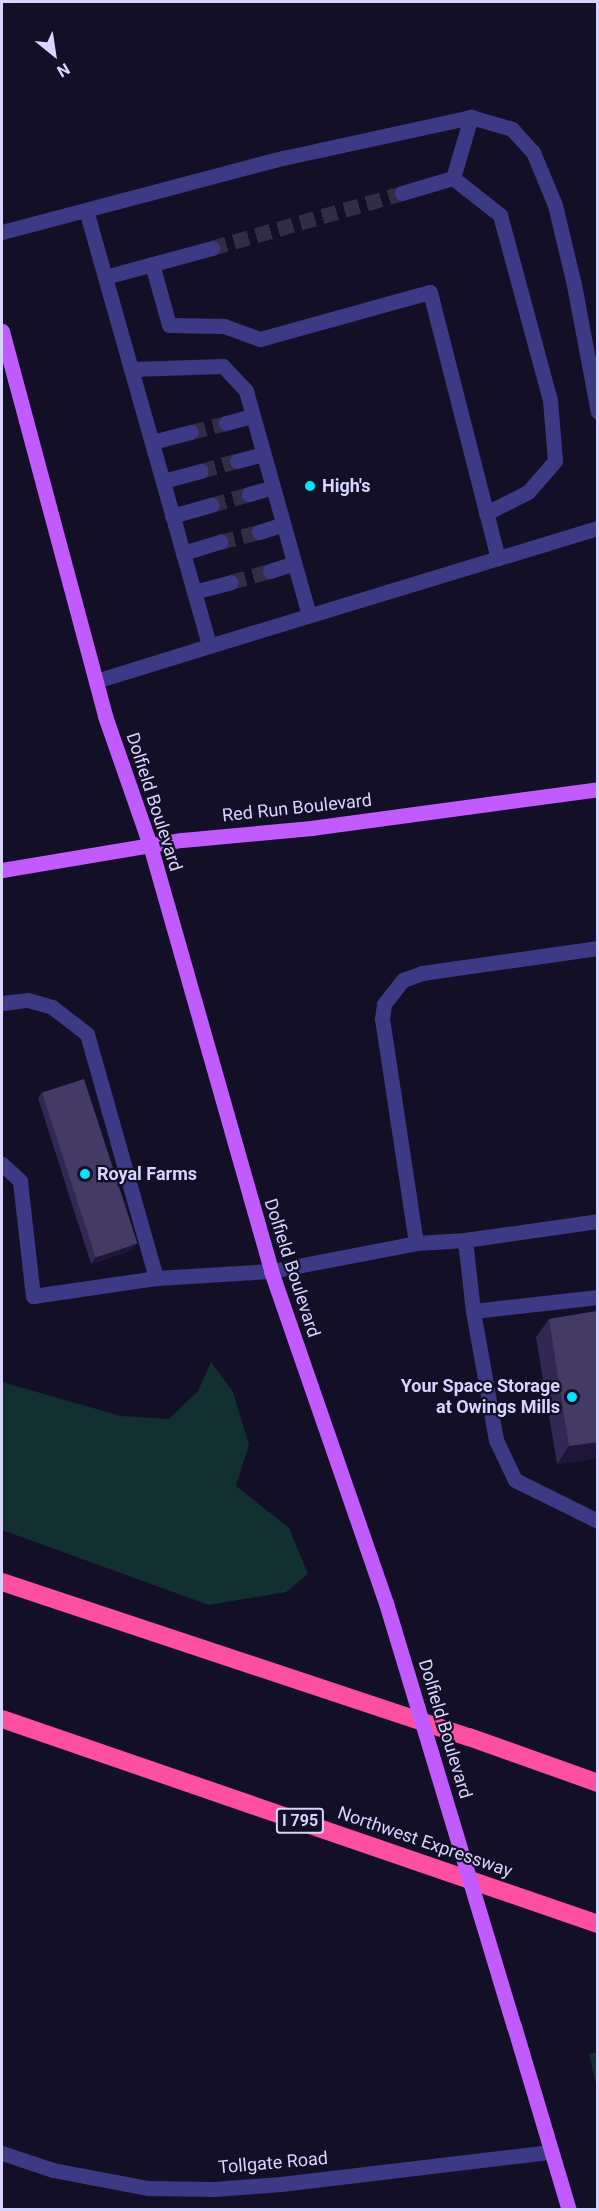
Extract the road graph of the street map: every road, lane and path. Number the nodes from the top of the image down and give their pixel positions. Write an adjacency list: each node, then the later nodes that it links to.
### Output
1 (471, 117): 2 (street); 4 (street); 11 (street)
2 (453, 178): 3 (street); 23 (street)
3 (402, 193)
4 (86, 210): 5 (street); 8 (street)
5 (2, 232)
6 (212, 248): 7 (street)
7 (152, 264): 8 (street); 23 (street)
8 (105, 277): 10 (street)
9 (2, 331): 37 (main road, Dolfield Boulevard)
10 (131, 369): 12 (street); 15 (street)
11 (597, 412)
12 (252, 416): 13 (street); 16 (street)
13 (226, 423)
14 (191, 432): 15 (street)
15 (152, 442): 19 (street)
16 (263, 454): 17 (street); 20 (street)
17 (237, 461)
18 (201, 471): 19 (street)
19 (163, 481): 24 (street)
20 (273, 487): 21 (street); 25 (street)
21 (249, 494)
22 (211, 505): 24 (street)
23 (486, 513): 30 (street)
24 (172, 516): 29 (street)
25 (284, 524): 27 (street); 31 (street)
26 (597, 528): 30 (street)
27 (259, 532)
28 (220, 542): 29 (street)
29 (183, 553): 34 (street)
30 (498, 558): 35 (street)
31 (294, 563): 32 (street); 35 (street)
32 (270, 571)
33 (231, 582): 34 (street)
34 (194, 592): 36 (street)
35 (309, 615): 36 (street)
36 (209, 646): 37 (street)
37 (96, 681): 39 (main road, Dolfield Boulevard)
38 (597, 789): 39 (main road, Red Run Boulevard)
39 (150, 845): 40 (main road, Red Run Boulevard); 47 (main road, Dolfield Boulevard)
40 (2, 870)
41 (597, 948): 46 (street)
42 (2, 1004): 48 (street)
43 (2, 1164): 48 (street)
44 (597, 1221): 45 (street)
45 (465, 1240): 46 (street); 50 (street)
46 (416, 1243): 47 (street)
47 (271, 1271): 48 (street); 56 (main road, Dolfield Boulevard, bridge)
48 (156, 1278)
49 (597, 1297): 50 (street)
50 (473, 1311): 51 (street)
51 (597, 1521)
52 (2, 1582): 54 (highway)
53 (2, 1719): 55 (highway, Northwest Expressway / I 795)
54 (597, 1783)
55 (597, 1924)
56 (550, 2152): 57 (street, Tollgate Road); 58 (main road, Dolfield Boulevard)
57 (2, 2153)
58 (569, 2210)

